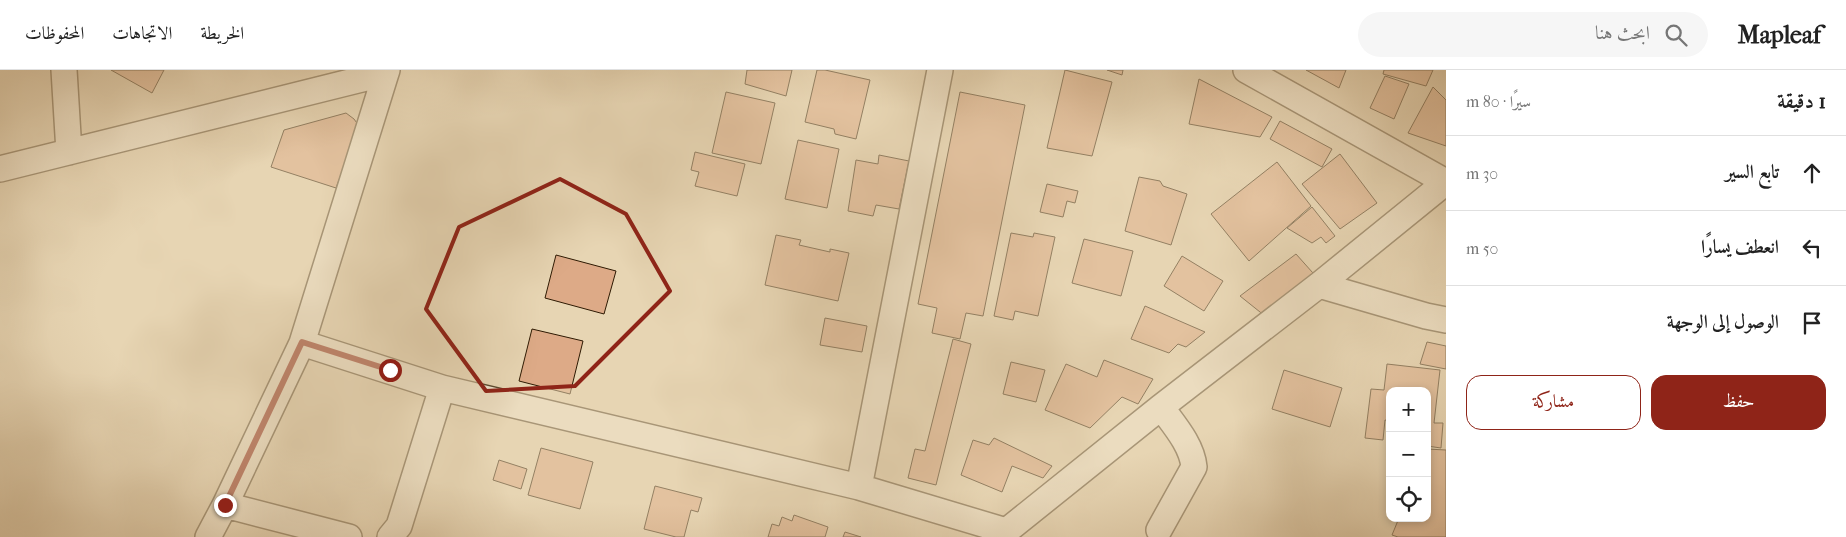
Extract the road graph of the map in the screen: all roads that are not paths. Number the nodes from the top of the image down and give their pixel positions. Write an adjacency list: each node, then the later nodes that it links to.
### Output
1 (64, 70): 5 (street)
2 (940, 70): 13 (street)
3 (1246, 70): 7 (street)
4 (387, 72): 5 (street); 10 (street)
5 (69, 152): 6 (street)
6 (0, 169)
7 (1446, 182): 8 (street)
8 (1319, 285): 9 (street); 12 (street)
9 (1446, 320)
10 (302, 342): 11 (street); 14 (street)
11 (442, 388): 13 (street); 19 (street)
12 (1162, 407): 15 (street); 16 (street)
13 (859, 487): 16 (street)
14 (225, 505): 17 (street); 18 (street)
15 (1159, 530)
16 (1002, 534)
17 (208, 537)
18 (348, 537)
19 (390, 537)

